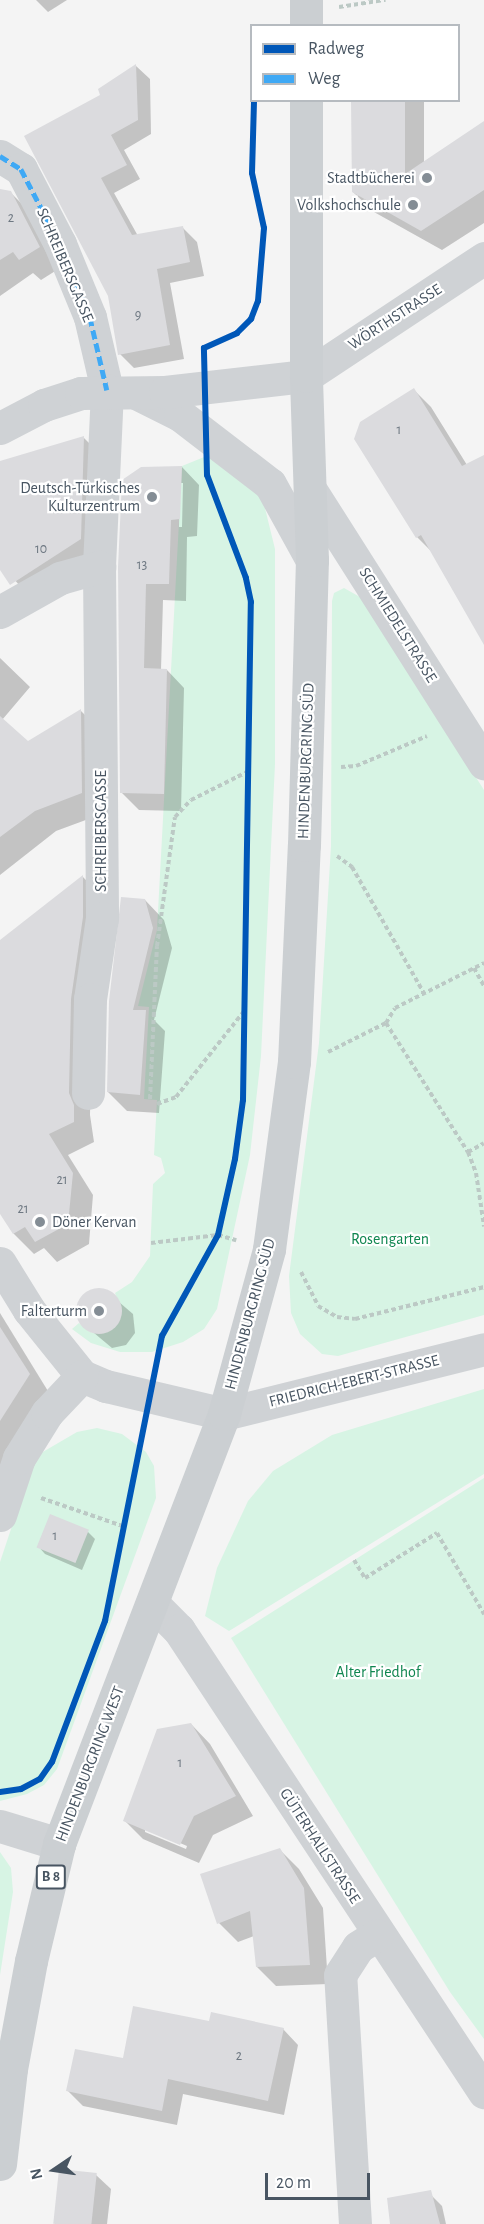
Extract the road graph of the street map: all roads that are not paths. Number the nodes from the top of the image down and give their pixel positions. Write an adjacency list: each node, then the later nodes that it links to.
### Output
1 (306, 102): 4 (main road, HINDENBURGRING SÜD)
2 (0, 156): 5 (street, SCHREIBERSGASSE)
3 (484, 258): 4 (street, WÖRTHSTRASSE)
4 (306, 376): 5 (street); 7 (main road, HINDENBURGRING SÜD)
5 (121, 391): 6 (street); 8 (street); 9 (street, SCHREIBERSGASSE)
6 (0, 428)
7 (310, 489): 8 (main road, HINDENBURGRING SÜD); 11 (street, SCHMIEDELSTRASSE)
8 (312, 560): 16 (main road, HINDENBURGRING SÜD)
9 (99, 567): 10 (street); 12 (street, SCHREIBERSGASSE)
10 (0, 612)
11 (484, 763)
12 (88, 1093)
13 (0, 1263): 15 (street)
14 (484, 1349): 16 (street, FRIEDRICH-EBERT-STRASSE)
15 (82, 1376): 16 (street); 17 (street)
16 (224, 1414): 18 (main road, HINDENBURGRING WEST / B 8)
17 (4, 1501)
18 (152, 1603): 20 (main road, HINDENBURGRING WEST / B 8); 21 (street, GÜTERHALLSTRASSE)
19 (0, 1826): 20 (street)
20 (59, 1844): 23 (main road, HINDENBURGRING WEST / B 8)
21 (377, 1935): 22 (street, GÜTERHALLSTRASSE); 24 (street)
22 (484, 2092)
23 (0, 2164)
24 (355, 2224)

